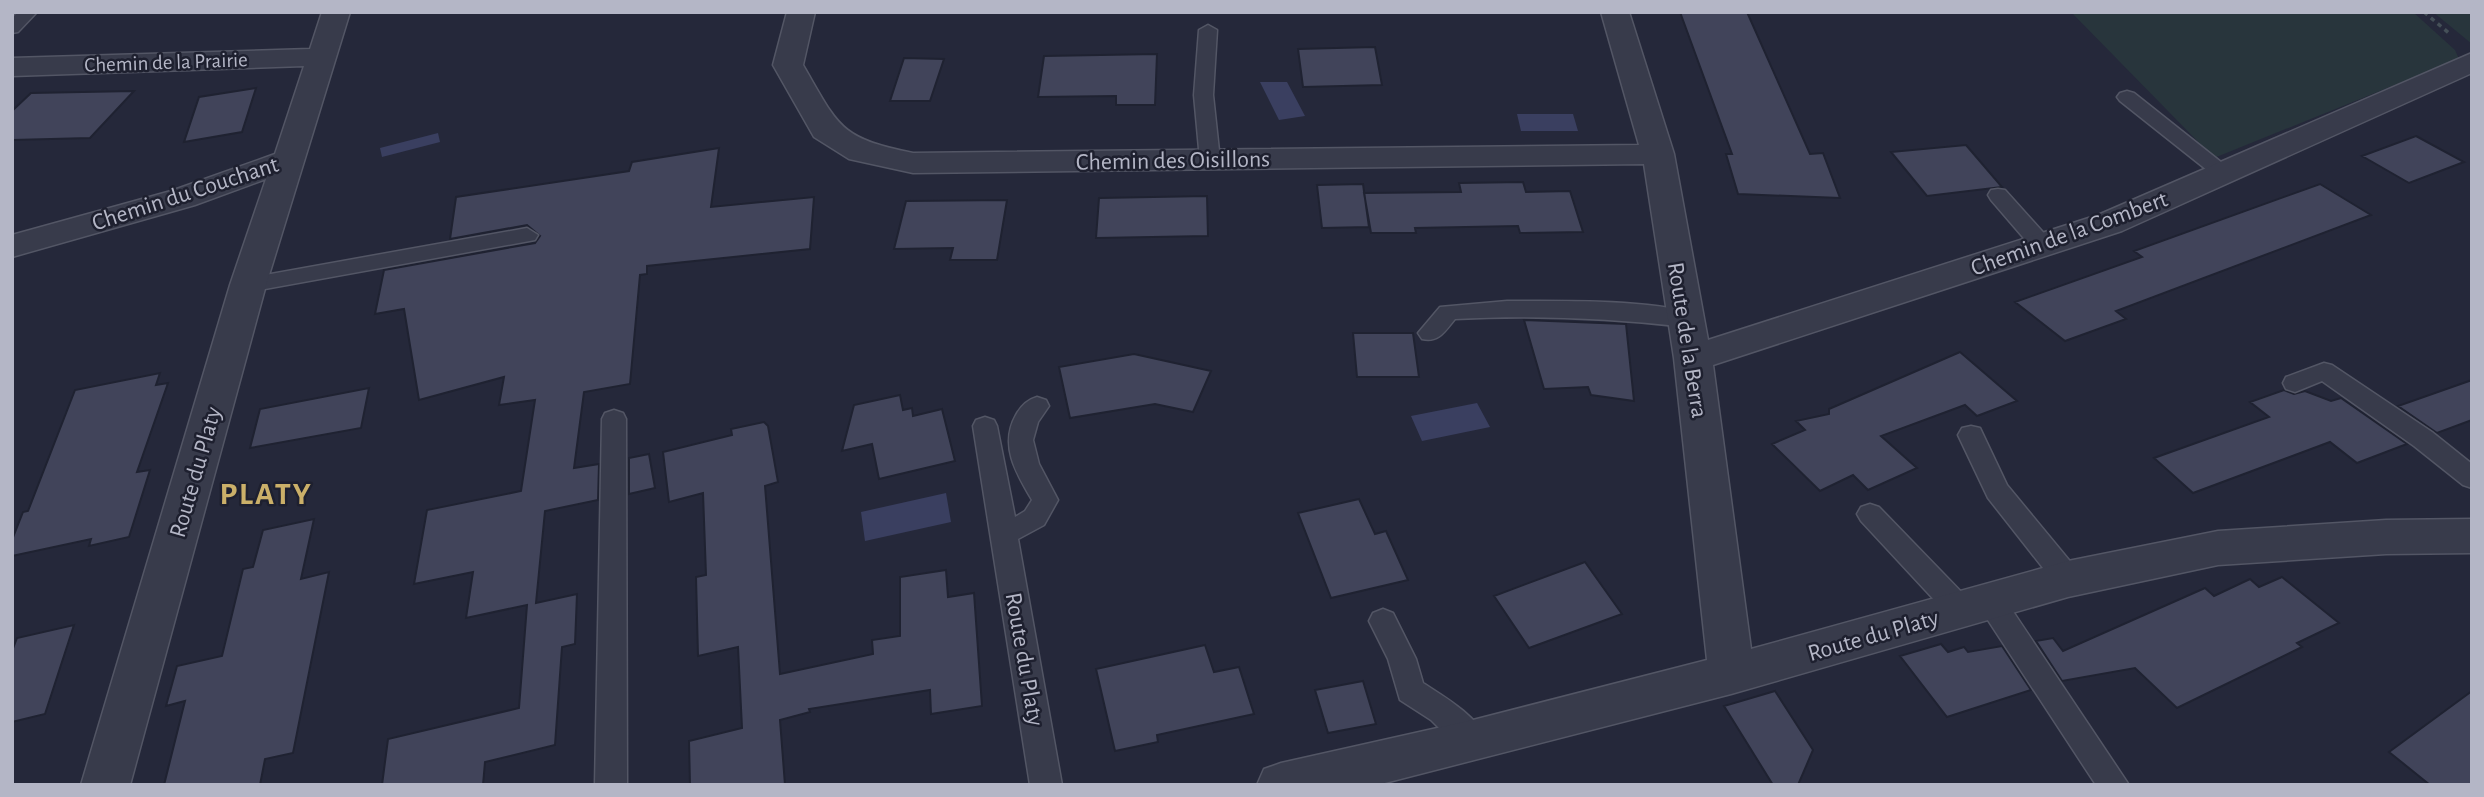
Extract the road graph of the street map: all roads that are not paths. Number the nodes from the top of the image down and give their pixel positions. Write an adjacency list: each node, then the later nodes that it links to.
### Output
1 (28, 12): 5 (lane)
2 (337, 12): 7 (street, Chemin du Couchant)
3 (801, 12): 13 (street, Chemin des Oisillons)
4 (1615, 12): 11 (street, Route de la Berra)
5 (12, 28)
6 (1208, 30): 13 (lane)
7 (320, 57): 9 (street, Chemin de la Prairie); 12 (street, Chemin du Couchant)
8 (2472, 62): 14 (street, Chemin de la Combert)
9 (12, 67)
10 (2127, 97): 14 (lane)
11 (1658, 154): 13 (street, Chemin des Oisillons); 20 (street, Route de la Berra)
12 (289, 160): 18 (street, Chemin du Couchant); 19 (street, Route du Platy)
13 (1210, 160)
14 (2224, 174): 17 (street, Chemin de la Combert)
15 (1998, 195): 17 (lane)
16 (527, 235): 19 (lane)
17 (2042, 245): 22 (street, Chemin de la Combert)
18 (12, 246)
19 (248, 285): 37 (street, Route du Platy)
20 (1686, 319): 21 (lane); 22 (street, Route de la Berra)
21 (1430, 333)
22 (1693, 358): 35 (street, Route de la Berra)
23 (2295, 383): 28 (lane)
24 (1037, 406): 30 (lane)
25 (614, 419): 38 (lane)
26 (985, 426): 30 (lane, Route du Platy)
27 (1971, 435): 32 (lane)
28 (2472, 478)
29 (1870, 514): 33 (lane)
30 (1003, 533): 39 (lane, Route du Platy)
31 (2472, 536): 32 (street, Route du Platy)
32 (2068, 579): 33 (street, Route du Platy)
33 (1975, 605): 35 (street, Route du Platy); 41 (lane)
34 (1383, 621): 36 (lane)
35 (1731, 674): 36 (street, Route du Platy)
36 (1473, 741): 40 (street, Route du Platy)
37 (105, 785)
38 (611, 785)
39 (1046, 785)
40 (1281, 785)
41 (2114, 785)

